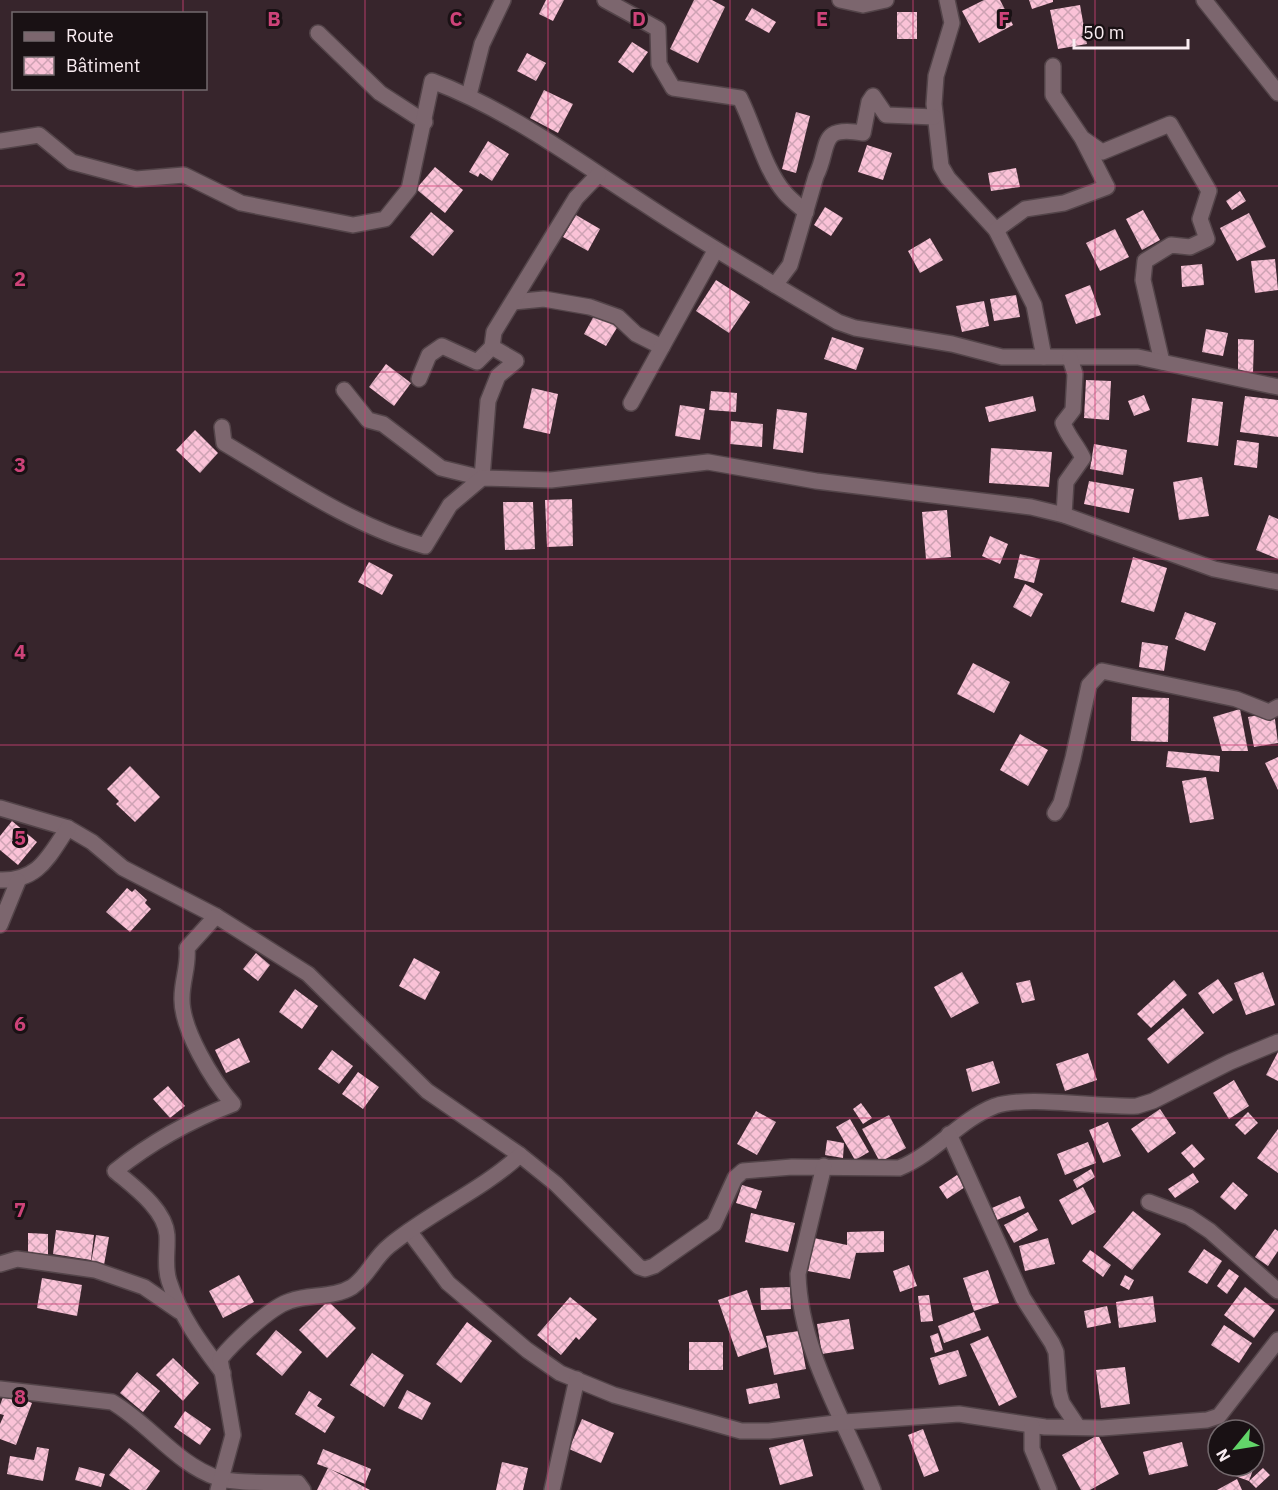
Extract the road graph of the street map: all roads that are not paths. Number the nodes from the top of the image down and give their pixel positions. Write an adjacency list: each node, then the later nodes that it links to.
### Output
1 (503, 0): 10 (street)
2 (605, 0): 16 (street)
3 (840, 0): 4 (street)
4 (886, 0)
5 (947, 0): 11 (street)
6 (1204, 0): 9 (street)
7 (318, 33): 12 (street)
8 (1053, 66): 13 (street)
9 (1278, 93)
10 (469, 95): 12 (street); 15 (street)
11 (934, 117): 16 (street); 17 (street)
12 (424, 122): 14 (street)
13 (1082, 138): 17 (street); 25 (street)
14 (0, 141)
15 (598, 175): 18 (street); 20 (street)
16 (806, 212): 19 (street)
17 (996, 230): 23 (street)
18 (715, 251): 19 (street); 22 (street)
19 (775, 285): 23 (street)
20 (513, 302): 21 (street); 22 (street)
21 (492, 347): 26 (street); 31 (street)
22 (662, 347): 29 (street)
23 (1044, 357): 24 (street)
24 (1070, 357): 25 (street); 32 (street)
25 (1162, 363): 27 (street)
26 (419, 379)
27 (1278, 387)
28 (344, 390): 31 (street)
29 (631, 403)
30 (222, 427): 31 (street)
31 (483, 478): 32 (street)
32 (1064, 515): 33 (street)
33 (1278, 582)
34 (1278, 707): 36 (street)
35 (0, 808): 37 (street)
36 (1055, 813)
37 (68, 828): 39 (street); 40 (street)
38 (0, 880): 39 (street)
39 (18, 880): 41 (street)
40 (216, 916): 44 (street); 50 (street)
41 (0, 925)
42 (1278, 1042): 43 (street)
43 (949, 1134): 45 (street); 57 (street)
44 (520, 1155): 45 (street); 47 (street)
45 (824, 1166): 55 (street)
46 (1149, 1202): 49 (street)
47 (410, 1231): 52 (street); 53 (street)
48 (0, 1264): 50 (street)
49 (1278, 1291)
50 (179, 1311): 52 (street)
51 (1278, 1340): 57 (street)
52 (223, 1373): 58 (street)
53 (577, 1379): 55 (street); 60 (street)
54 (0, 1389): 58 (street)
55 (844, 1422): 56 (street); 61 (street)
56 (1032, 1426): 57 (street); 62 (street)
57 (1078, 1427)
58 (219, 1484): 59 (street)
59 (303, 1490)
60 (552, 1490)
61 (873, 1490)
62 (1048, 1490)

